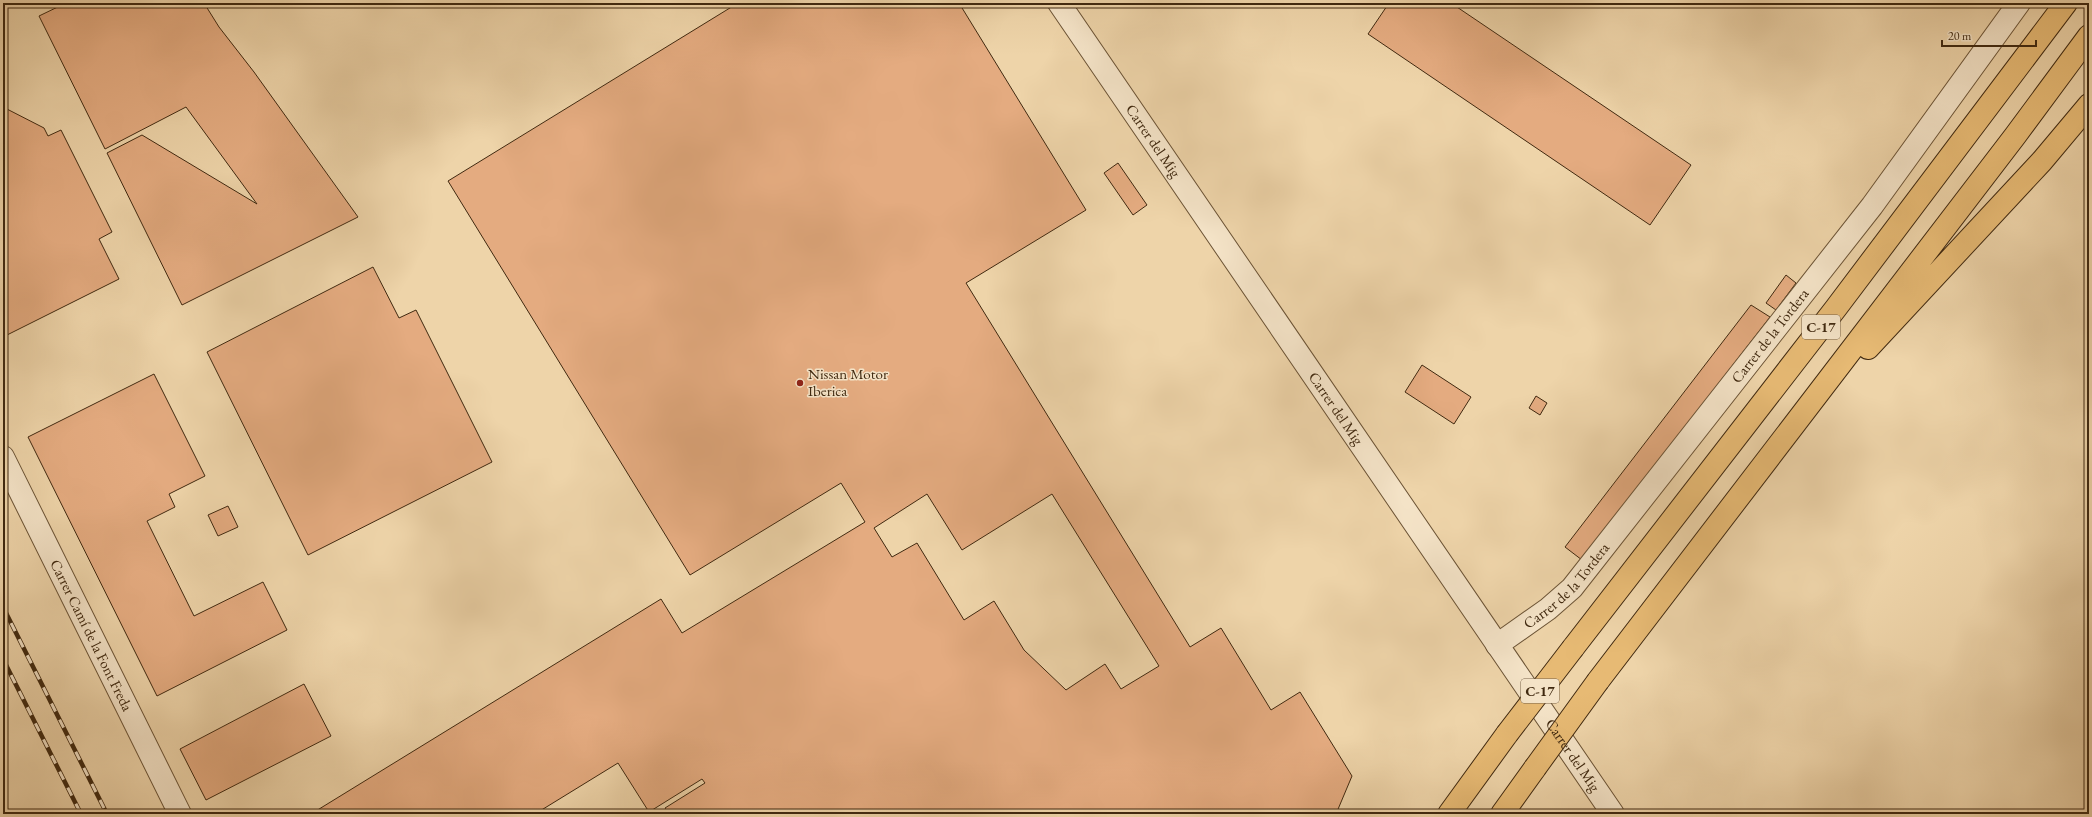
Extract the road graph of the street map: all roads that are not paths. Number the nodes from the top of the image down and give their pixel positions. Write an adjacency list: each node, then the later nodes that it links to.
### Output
1 (1059, 3): 8 (street, Carrer del Mig)
2 (2019, 3): 8 (street, Carrer de la Tordera)
3 (2066, 3): 10 (highway, C-17, bridge)
4 (2089, 36): 6 (highway, C-17)
5 (2089, 105): 6 (highway)
6 (1777, 445): 11 (highway, C-17, bridge)
7 (3, 457): 9 (street, Carrer Camí de la Font Freda)
8 (1497, 645): 12 (street, Carrer del Mig)
9 (180, 814)
10 (1449, 814)
11 (1502, 814)
12 (1613, 814)

